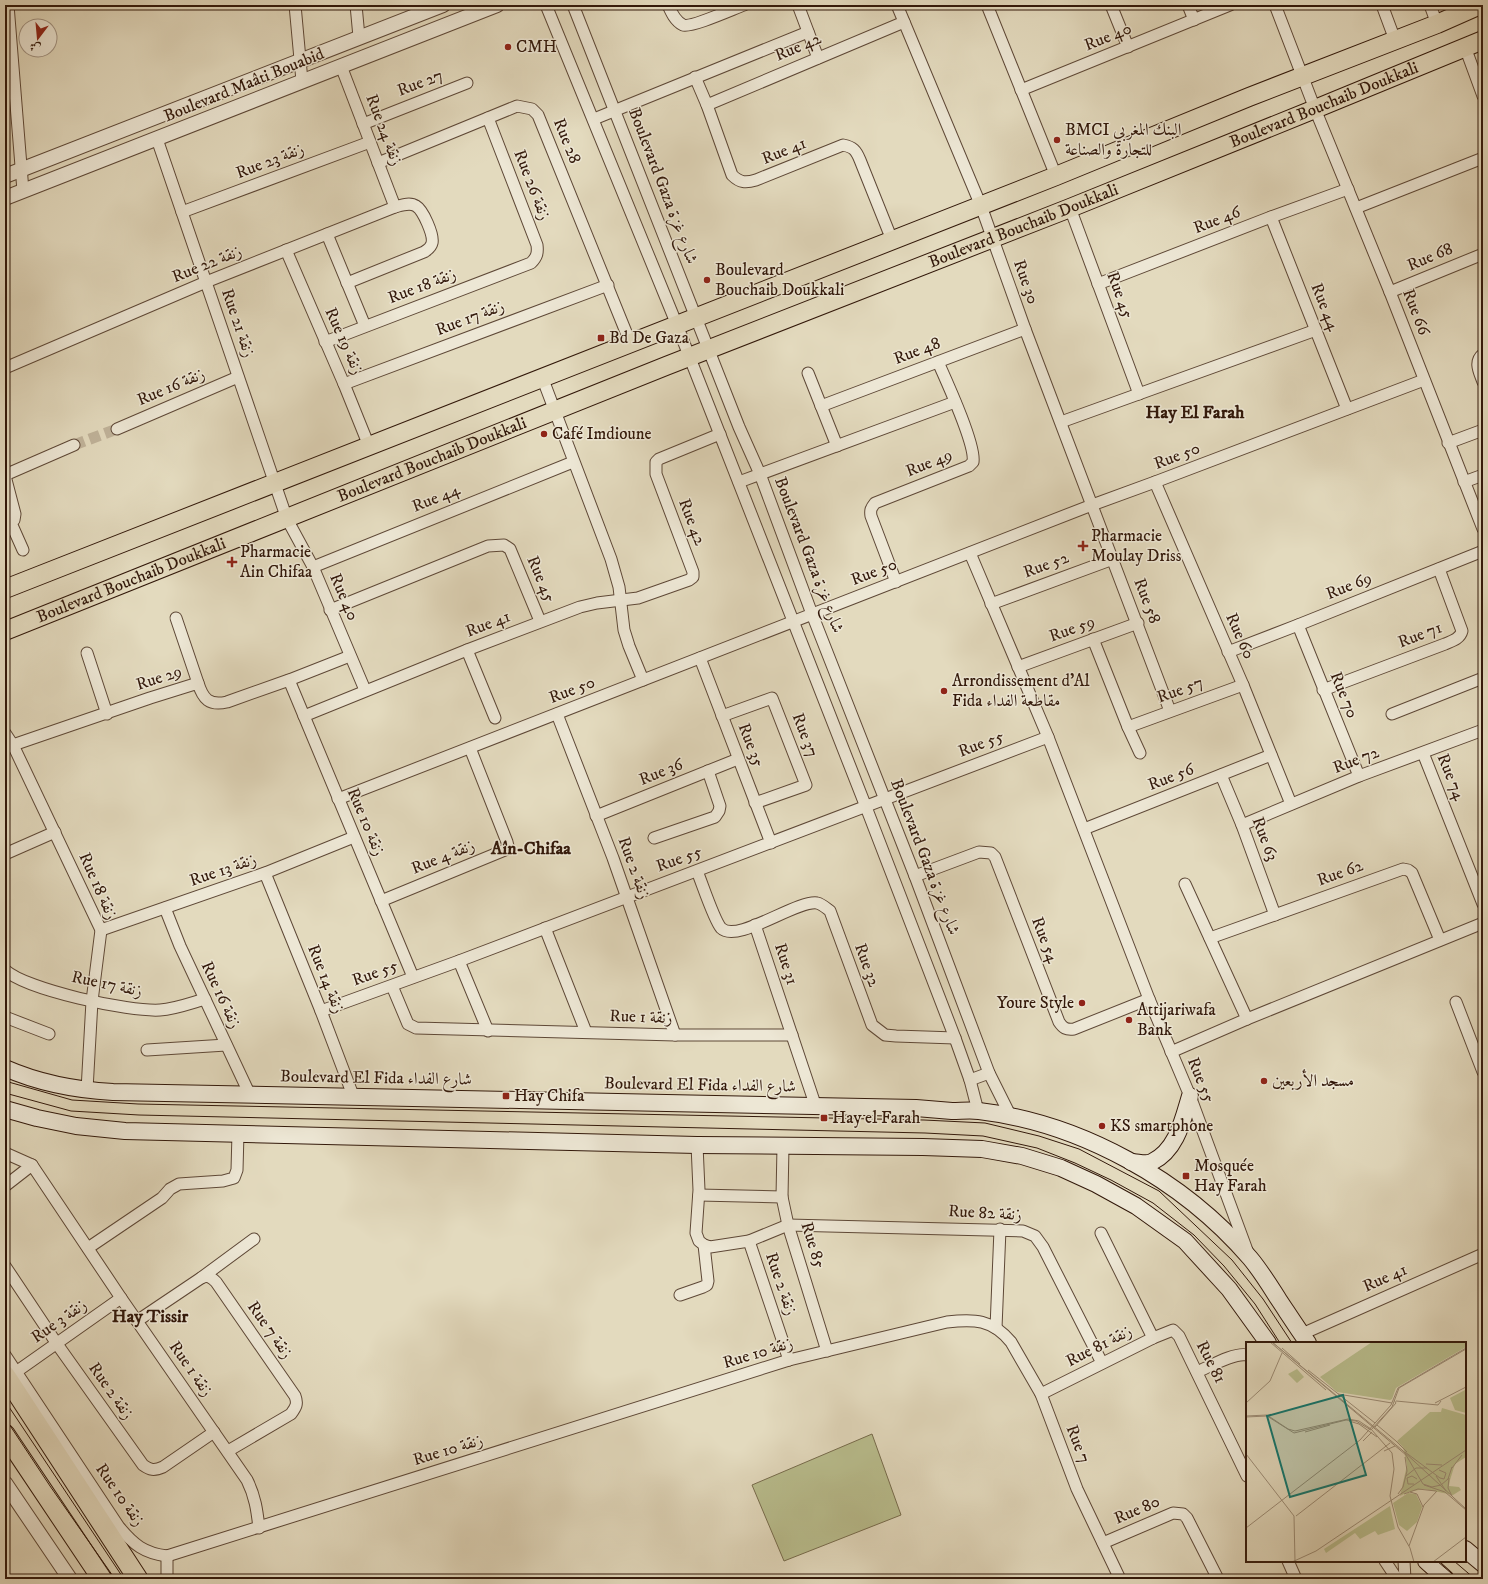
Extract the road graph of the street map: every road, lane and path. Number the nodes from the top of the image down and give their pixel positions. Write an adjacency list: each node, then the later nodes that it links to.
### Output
1 (8, 5): 48 (street)
2 (295, 5): 30 (street)
3 (356, 5): 24 (street)
4 (443, 5): 24 (street, Boulevard Maâti Bouabid)
5 (497, 5): 31 (street, Boulevard Maâti Bouabid)
6 (546, 5): 42 (street)
7 (573, 5): 39 (street, Boulevard Gaza شارع غزة)
8 (668, 5): 9 (street)
9 (744, 5)
10 (798, 5): 23 (street)
11 (897, 5): 21 (street, Rue 30)
12 (987, 5): 36 (street)
13 (1111, 5): 27 (street)
14 (1188, 5): 20 (street)
15 (1230, 5): 20 (street, Rue 40)
16 (1275, 5): 32 (street, Rue 66)
17 (1382, 5): 25 (street)
18 (1430, 5): 22 (street)
19 (1480, 5): 22 (main road, Boulevard Bouchaib Doukkali)
20 (1194, 20): 27 (street, Rue 40)
21 (904, 22): 29 (street, Rue 42); 54 (street, Rue 30)
22 (1437, 24): 25 (main road, Boulevard Bouchaib Doukkali)
23 (808, 32): 29 (street); 33 (street, Rue 42)
24 (359, 37): 30 (street, Boulevard Maâti Bouabid)
25 (1395, 40): 32 (main road, Boulevard Bouchaib Doukkali)
26 (1483, 40): 28 (main road, Boulevard Bouchaib Doukkali)
27 (1128, 47): 36 (street, Rue 40)
28 (1465, 47): 37 (street); 40 (main road, Boulevard Bouchaib Doukkali)
29 (818, 58): 38 (street, Rue 42)
30 (300, 61): 34 (street); 48 (street, Boulevard Maâti Bouabid)
31 (341, 66): 34 (street, Boulevard Maâti Bouabid); 43 (street, Rue 24 زنقة)
32 (1302, 76): 40 (street, Rue 66); 50 (main road, Boulevard Bouchaib Doukkali)
33 (695, 77): 38 (street, Rue 41); 39 (street, Rue 42)
34 (302, 81): 44 (street, Boulevard Maâti Bouabid)
35 (467, 83): 43 (street, Rue 27)
36 (1021, 90): 50 (street)
37 (1483, 96)
38 (707, 105): 62 (street, Rue 41)
39 (615, 109): 42 (street, Rue 42); 71 (street, Boulevard Gaza شارع غزة)
40 (1315, 109): 51 (street, Rue 66); 56 (main road, Boulevard Bouchaib Doukkali)
41 (488, 118): 47 (street, Rue 28); 65 (street, Rue 26 زنقة); 69 (street, Rue 28)
42 (594, 119): 72 (street)
43 (363, 124): 45 (street, Rue 24 زنقة)
44 (157, 139): 52 (street, Boulevard Maâti Bouabid); 58 (street, Rue 21 زنقة)
45 (370, 142): 47 (street, Rue 24 زنقة); 58 (street, Rue 23 زنقة)
46 (1483, 158): 57 (street)
47 (378, 163): 55 (street, Rue 24 زنقة)
48 (22, 170): 49 (street, Boulevard Maâti Bouabid); 52 (street)
49 (5, 176)
50 (1056, 176): 54 (main road, Boulevard Bouchaib Doukkali)
51 (1348, 189): 57 (street, Rue 66); 59 (street, Rue 46)
52 (23, 191): 53 (street, Boulevard Maâti Bouabid)
53 (5, 198)
54 (981, 206): 61 (street, Rue 30); 62 (main road, Boulevard Bouchaib Doukkali)
55 (395, 207): 60 (street, Rue 22 زنقة); 67 (street, Rue 22 زنقة)
56 (1070, 208): 61 (main road, Boulevard Bouchaib Doukkali); 68 (street, Rue 45)
57 (1356, 208): 70 (street, Rue 66)
58 (182, 212): 66 (street, Rue 21 زنقة)
59 (1271, 217): 68 (street, Rue 46); 75 (street, Rue 44)
60 (327, 234): 63 (street, Rue 22 زنقة); 67 (street)
61 (993, 239): 74 (street, Rue 30); 78 (main road, Boulevard Bouchaib Doukkali)
62 (892, 240): 71 (main road, Boulevard Bouchaib Doukkali)
63 (286, 250): 66 (street, Rue 22 زنقة); 76 (street, Rue 19 زنقة)
64 (1483, 254): 70 (street, Rue 68)
65 (531, 263): 73 (street, Rue 18 زنقة)
66 (206, 282): 82 (street, Rue 22 زنقة); 84 (street, Rue 21 زنقة)
67 (347, 283): 73 (street)
68 (1098, 284): 89 (street, Rue 45)
69 (608, 285): 77 (street, Rue 28); 88 (street, Rue 17 زنقة)
70 (1390, 292): 86 (street, Rue 66)
71 (696, 318): 72 (main road, Boulevard Bouchaib Doukkali); 78 (street, Boulevard Gaza شارع غزة)
72 (677, 325): 77 (main road, Boulevard Bouchaib Doukkali); 80 (street)
73 (365, 326): 76 (street, Rue 18 زنقة)
74 (1025, 329): 81 (street, Rue 48); 94 (street, Rue 30)
75 (1316, 330): 89 (street); 92 (street, Rue 44)
76 (325, 342): 88 (street, Rue 19 زنقة)
77 (630, 342): 85 (main road, Boulevard Bouchaib Doukkali)
78 (709, 350): 80 (main road, Boulevard Bouchaib Doukkali); 103 (street, Boulevard Gaza شارع غزة)
79 (1483, 354): 87 (street)
80 (690, 358): 93 (main road, Boulevard Bouchaib Doukkali); 97 (street)
81 (938, 362): 90 (street, Rue 49); 91 (street, Rue 48)
82 (5, 368)
83 (808, 373): 91 (street)
84 (238, 377): 95 (street, Rue 16 زنقة); 106 (street, Rue 21 زنقة)
85 (542, 377): 93 (street); 100 (main road, Boulevard Bouchaib Doukkali)
86 (1424, 380): 92 (street, Rue 50); 98 (street, Rue 66)
87 (1483, 382)
88 (344, 384): 100 (street, Rue 19 زنقة)
89 (1138, 394): 94 (street)
90 (955, 402): 101 (street); 121 (street, Rue 49)
91 (821, 406): 101 (street)
92 (1347, 409): 108 (street, Rue 50)
93 (555, 411): 102 (street); 111 (main road, Boulevard Bouchaib Doukkali)
94 (1061, 422): 110 (street, Rue 30)
95 (117, 429)
96 (1483, 430): 98 (street)
97 (720, 434): 107 (street); 120 (street, Rue 42)
98 (1448, 443): 109 (street, Rue 66)
99 (74, 445): 105 (street)
100 (369, 446): 106 (main road, Boulevard Bouchaib Doukkali)
101 (837, 446): 103 (street)
102 (573, 462): 118 (street, Rue 44); 123 (street)
103 (760, 474): 107 (street); 126 (street, Boulevard Gaza شارع غزة)
104 (1483, 475): 109 (street)
105 (5, 476): 112 (street)
106 (275, 482): 111 (street, Rue 21 زنقة); 122 (main road, Boulevard Bouchaib Doukkali)
107 (739, 482): 129 (street)
108 (1155, 482): 110 (street, Rue 50); 135 (street, Rue 60)
109 (1464, 482): 113 (street, Rue 66)
110 (1092, 505): 116 (street, Rue 50); 117 (street, Rue 58)
111 (287, 519): 118 (street, Rue 40); 132 (main road, Boulevard Bouchaib Doukkali)
112 (8, 525): 114 (street)
113 (1483, 529)
114 (22, 550)
115 (1483, 551): 119 (street, Rue 69)
116 (970, 553): 121 (street, Rue 50); 124 (street, Rue 55)
117 (1113, 559): 124 (street, Rue 52); 130 (street, Rue 58)
118 (313, 567): 125 (street, Rue 40)
119 (1439, 569): 131 (street, Rue 69); 146 (street, Rue 71)
120 (689, 580): 123 (street, Rue 41)
121 (896, 582): 126 (street, Rue 50)
122 (5, 589)
123 (622, 601): 128 (street, Rue 41); 142 (street)
124 (991, 604): 139 (street, Rue 55)
125 (330, 610): 128 (street, Rue 45); 137 (street, Rue 40)
126 (812, 614): 129 (street, Rue 50); 167 (street, Boulevard Gaza شارع غزة)
127 (176, 618): 143 (street)
128 (540, 622): 134 (street, Rue 41)
129 (794, 622): 138 (street, Rue 50); 171 (street)
130 (1138, 623): 133 (street, Rue 59); 147 (street, Rue 58)
131 (1298, 626): 135 (street, Rue 69); 146 (street, Rue 70)
132 (5, 631)
133 (1093, 639): 139 (street, Rue 59); 154 (street)
134 (467, 650): 145 (street, Rue 41); 153 (street)
135 (1228, 652): 144 (street, Rue 60)
136 (87, 653): 148 (street)
137 (350, 656): 141 (street, Rue 29); 145 (street, Rue 40)
138 (700, 658): 142 (street, Rue 50); 152 (street, Rue 35)
139 (1018, 667): 157 (street, Rue 55)
140 (1483, 678): 150 (street)
141 (289, 680): 143 (street, Rue 29); 151 (street, Rue 10 زنقة)
142 (643, 680): 149 (street, Rue 50)
143 (198, 683): 148 (street, Rue 29)
144 (1243, 685): 147 (street, Rue 57); 162 (street, Rue 60)
145 (365, 690): 151 (street, Rue 41)
146 (1323, 690): 166 (street, Rue 70)
147 (1170, 711): 154 (street, Rue 57)
148 (107, 714): 158 (street, Rue 29)
149 (557, 714): 159 (street, Rue 50); 172 (street, Rue 2 زنقة)
150 (1392, 714)
151 (304, 716): 168 (street, Rue 10 زنقة)
152 (722, 716): 163 (street, Rue 35); 169 (street, Rue 37)
153 (495, 718)
154 (1128, 727): 160 (street)
155 (1483, 730): 161 (street, Rue 72)
156 (5, 733): 158 (street, Rue 18 زنقة)
157 (1048, 737): 167 (street, Rue 55); 174 (street, Rue 55)
158 (13, 745): 175 (street, Rue 18 زنقة)
159 (470, 748): 168 (street, Rue 50); 185 (street, Rue 4 زنقة)
160 (1140, 753)
161 (1423, 753): 166 (street, Rue 72); 186 (street, Rue 74)
162 (1271, 755): 165 (street, Rue 56); 170 (street, Rue 60)
163 (738, 759): 164 (street, Rue 36); 169 (street, Rue 35)
164 (708, 771): 172 (street, Rue 36); 177 (street)
165 (1221, 775): 173 (street, Rue 63); 174 (street, Rue 56)
166 (1359, 776): 170 (street, Rue 72)
167 (885, 799): 171 (street, Rue 55); 182 (street, Boulevard Gaza شارع غزة)
168 (338, 800): 176 (street, Rue 10 زنقة)
169 (755, 803): 178 (street, Rue 35)
170 (1291, 804): 173 (street, Rue 72)
171 (866, 807): 178 (street, Rue 55); 211 (street)
172 (596, 816): 184 (street, Rue 2 زنقة)
173 (1242, 825): 188 (street, Rue 63)
174 (1084, 829): 200 (street, Rue 55)
175 (55, 832): 179 (street); 192 (street, Rue 18 زنقة)
176 (354, 837): 181 (street, Rue 13 زنقة); 185 (street, Rue 10 زنقة)
177 (654, 838)
178 (771, 843): 180 (street, Rue 55)
179 (5, 854)
180 (697, 871): 184 (street, Rue 55); 190 (street)
181 (265, 873): 187 (street, Rue 13 زنقة); 203 (street, Rue 14 زنقة)
182 (915, 876): 200 (street, Rue 54); 217 (street, Boulevard Gaza شارع غزة)
183 (1185, 884): 193 (street)
184 (626, 897): 191 (street, Rue 55); 209 (street, Rue 2 زنقة)
185 (380, 901): 197 (street, Rue 10 زنقة)
186 (1483, 904)
187 (165, 908): 192 (street, Rue 13 زنقة); 199 (street, Rue 16 زنقة)
188 (1275, 915): 193 (street, Rue 62); 194 (street, Rue 62)
189 (1483, 923): 194 (street)
190 (755, 925): 210 (street, Rue 31); 211 (street, Rue 32)
191 (545, 928): 195 (street, Rue 55); 207 (street)
192 (101, 930): 201 (street, Rue 18 زنقة)
193 (1210, 938): 205 (street)
194 (1440, 940): 205 (street)
195 (459, 961): 197 (street, Rue 55); 206 (street)
196 (5, 970): 201 (street, Rue 17 زنقة)
197 (413, 977): 198 (street, Rue 55)
198 (392, 986): 203 (street, Rue 55); 206 (street, Rue 1 زنقة)
199 (205, 999): 201 (street, Rue 17 زنقة); 212 (street, Rue 16 زنقة)
200 (1149, 999): 214 (street, Rue 55)
201 (92, 1001): 219 (street, Rue 18 زنقة)
202 (1456, 1002): 216 (street)
203 (321, 1011): 222 (street, Rue 14 زنقة)
204 (5, 1018): 208 (street)
205 (1247, 1019): 214 (street)
206 (488, 1031): 207 (street, Rue 1 زنقة)
207 (586, 1032): 209 (street, Rue 1 زنقة)
208 (49, 1034)
209 (675, 1035): 210 (street, Rue 1 زنقة)
210 (792, 1035): 223 (street, Rue 31)
211 (955, 1038): 218 (street)
212 (226, 1045): 213 (street); 220 (street, Rue 16 زنقة)
213 (147, 1050)
214 (1171, 1052): 221 (street, Rue 55)
215 (5, 1068): 219 (main road, Boulevard El Fida شارع الفداء)
216 (1483, 1072)
217 (989, 1073): 218 (street); 226 (street, Boulevard Gaza شارع غزة)
218 (970, 1080): 225 (street)
219 (87, 1090): 220 (main road, Boulevard El Fida شارع الفداء)
220 (250, 1095): 222 (main road, Boulevard El Fida شارع الفداء)
221 (1190, 1096): 231 (main road); 244 (street, Rue 55)
222 (354, 1098): 223 (main road, Boulevard El Fida شارع الفداء)
223 (816, 1107): 225 (main road, Boulevard El Fida شارع الفداء)
224 (5, 1109): 227 (main road)
225 (978, 1111): 226 (main road, Boulevard El Fida شارع الفداء)
226 (1011, 1117): 231 (main road, Boulevard El Fida شارع الفداء)
227 (238, 1133): 228 (main road); 242 (street)
228 (697, 1144): 229 (main road); 234 (street)
229 (783, 1146): 235 (street, Rue 85); 254 (main road)
230 (5, 1153): 232 (street)
231 (1131, 1162): 244 (main road, Boulevard El Fida شارع الفداء)
232 (32, 1165): 233 (street); 242 (street, Rue 1 زنقة)
233 (5, 1186)
234 (699, 1192): 235 (street); 241 (street)
235 (782, 1195): 236 (street, Rue 85)
236 (788, 1225): 237 (street, Rue 82 زنقة); 240 (street); 256 (street, Rue 85)
237 (1000, 1229): 250 (street); 260 (street, Rue 82 زنقة)
238 (1101, 1233): 252 (street)
239 (254, 1239): 246 (street)
240 (749, 1241): 241 (street); 259 (street, Rue 2 زنقة)
241 (704, 1245): 247 (street)
242 (88, 1248): 248 (street, Rue 1 زنقة)
243 (1483, 1254): 253 (street, Rue 41)
244 (1250, 1258): 253 (main road, Boulevard El Fida شارع الفداء)
245 (5, 1266): 255 (street, Rue 2 زنقة)
246 (201, 1278): 249 (street); 266 (street, Rue 7 زنقة)
247 (680, 1295)
248 (121, 1298): 249 (street, Rue 1 زنقة); 255 (street, Rue 3 زنقة)
249 (137, 1321): 264 (street, Rue 1 زنقة)
250 (996, 1328): 256 (street, Rue 10 زنقة); 263 (street, Rue 7)
251 (1173, 1330): 252 (street, Rue 81 زنقة); 261 (street, Rue 81)
252 (1153, 1338): 260 (street, Rue 81 زنقة)
253 (1305, 1338)
254 (1267, 1342)
255 (57, 1344): 262 (street, Rue 3 زنقة); 264 (street, Rue 2 زنقة)
256 (827, 1351): 259 (street, Rue 10 زنقة)
257 (5, 1355): 262 (street, Rue 10 زنقة)
258 (1246, 1355): 261 (street)
259 (789, 1360): 269 (street, Rue 10 زنقة)
260 (1102, 1363): 263 (street, Rue 81 زنقة)
261 (1196, 1372): 267 (street, Rue 81)
262 (10, 1373): 272 (street, Rue 10 زنقة); 273 (highway)
263 (1041, 1394): 270 (street, Rue 7)
264 (214, 1432): 266 (street, Rue 1 زنقة)
265 (5, 1434): 280 (highway)
266 (228, 1451): 269 (street, Rue 1 زنقة)
267 (1246, 1474)
268 (8, 1490): 279 (street)
269 (258, 1528): 272 (street, Rue 10 زنقة)
270 (1103, 1543): 284 (street, Rue 7); 285 (street, Rue 80)
271 (1466, 1550): 278 (main road)
272 (167, 1556): 283 (street)
273 (125, 1560): 281 (highway); 282 (street)
274 (1288, 1562): 286 (street)
275 (1386, 1562): 287 (street)
276 (1404, 1562): 288 (street)
277 (1427, 1562): 289 (main road)
278 (1483, 1564)
279 (64, 1576)
280 (102, 1579)
281 (138, 1579)
282 (150, 1579)
283 (167, 1579)
284 (1120, 1579)
285 (1218, 1579)
286 (1296, 1579)
287 (1397, 1579)
288 (1405, 1579)
289 (1446, 1579)

